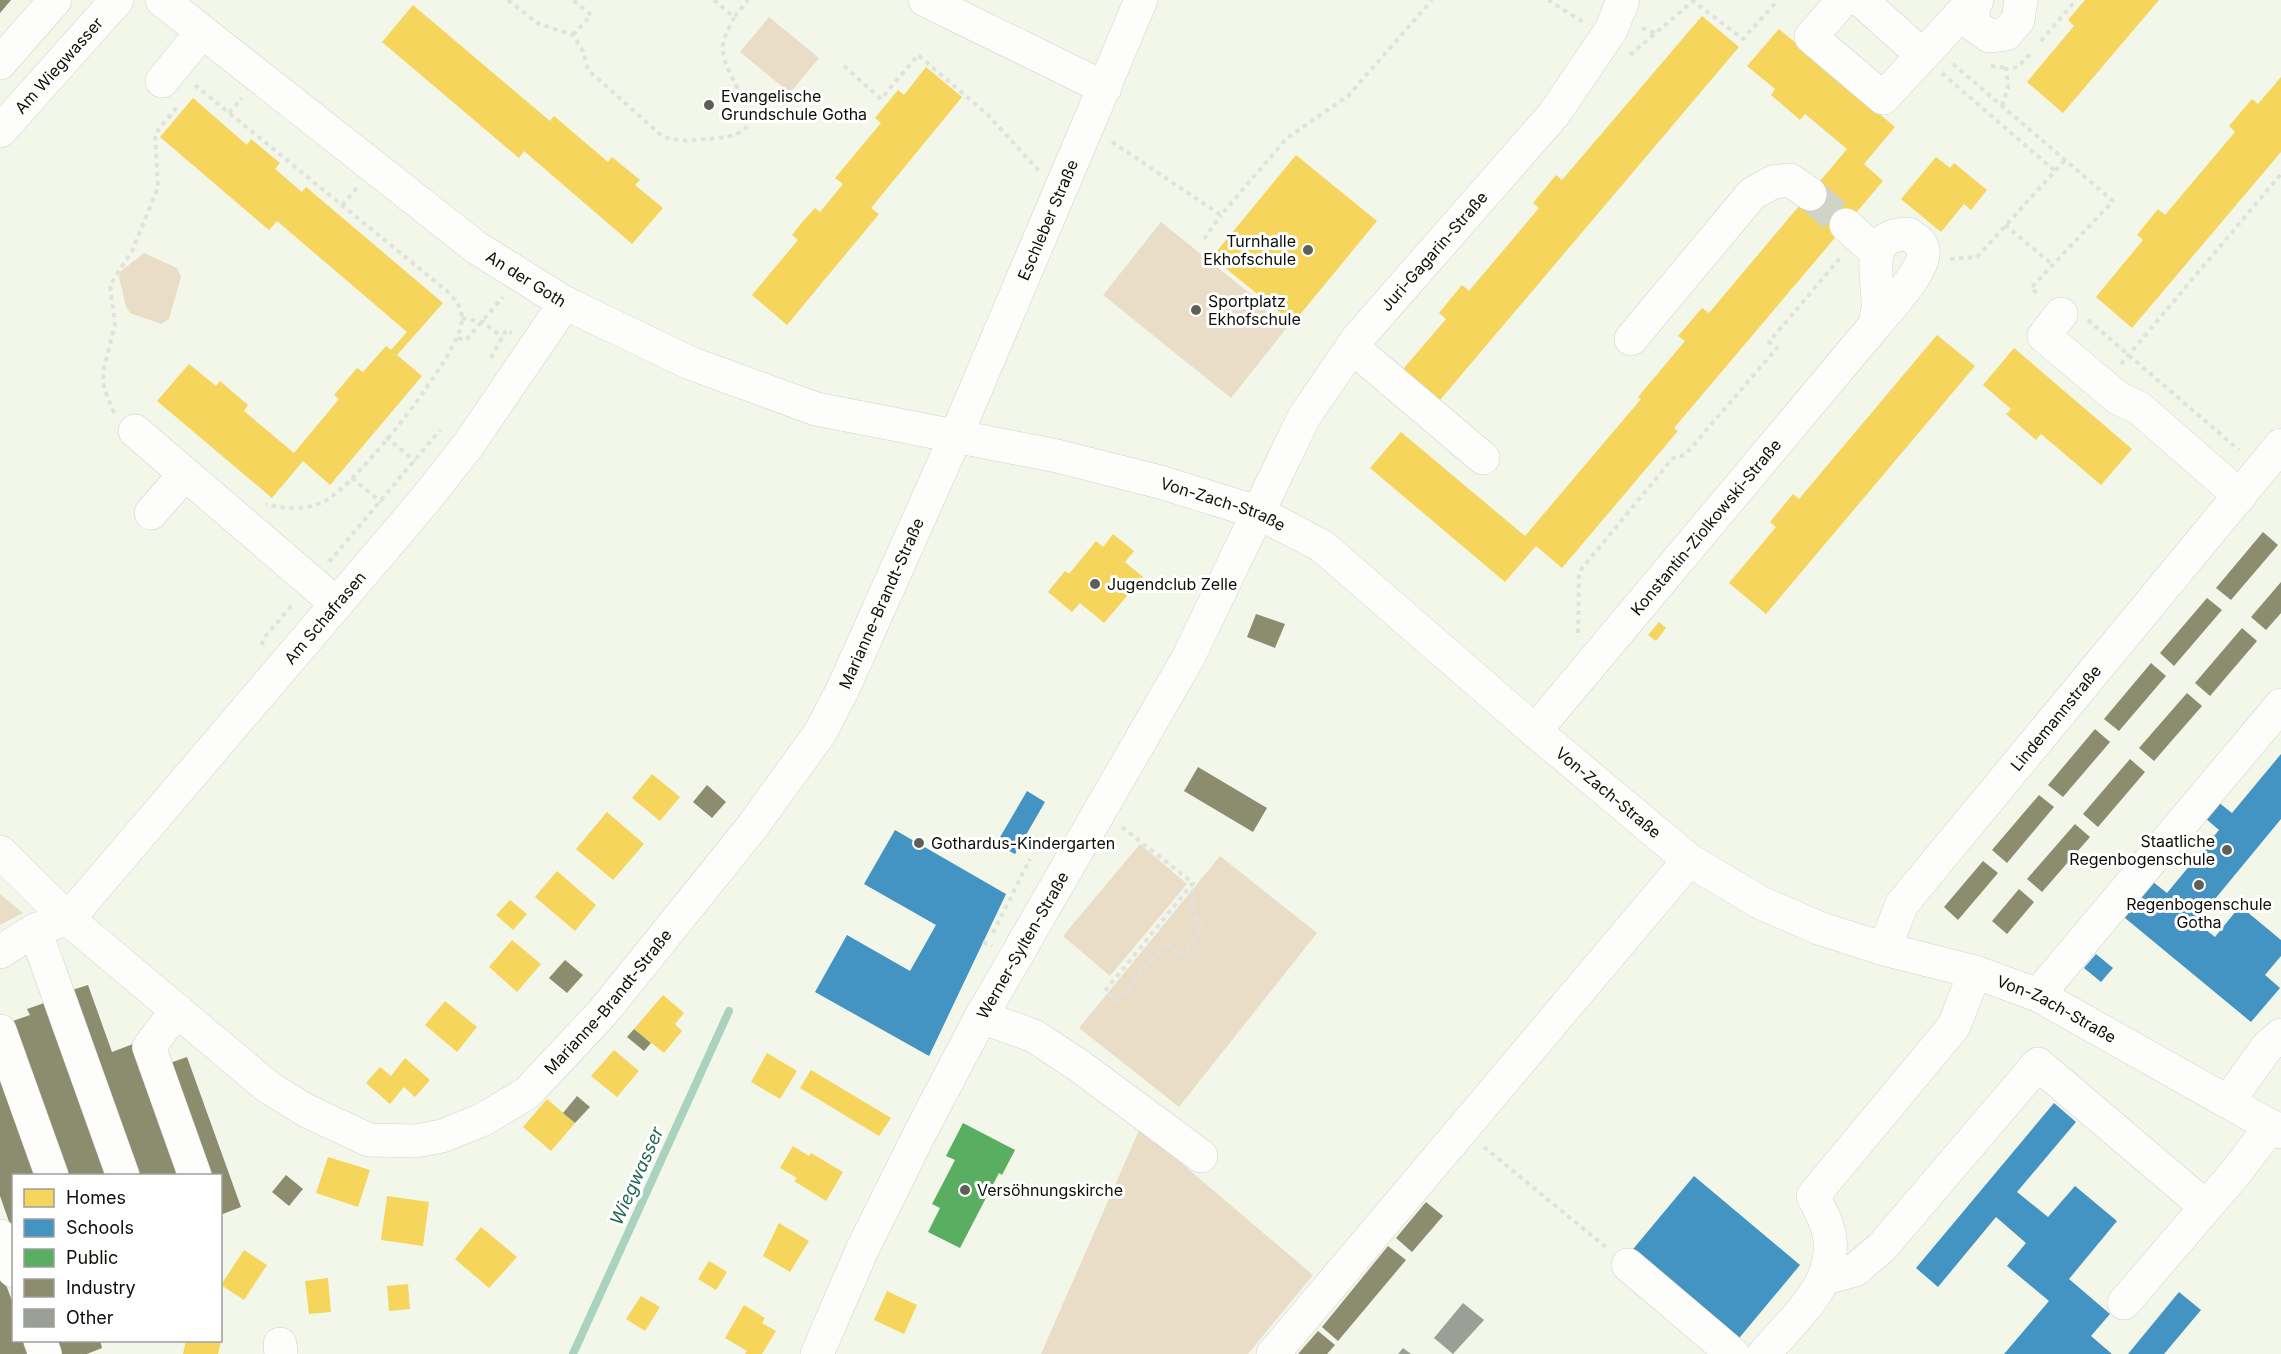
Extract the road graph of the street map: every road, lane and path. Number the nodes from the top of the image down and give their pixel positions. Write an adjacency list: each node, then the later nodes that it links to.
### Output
1 (55, 0): 21 (street)
2 (117, 0): 28 (street, Am Wiegwasser)
3 (162, 0): 20 (street, An der Goth)
4 (508, 0): 22 (path)
5 (573, 0): 22 (path)
6 (714, 0): 19 (path)
7 (748, 0): 19 (path)
8 (925, 0): 31 (street)
9 (1141, 0): 31 (street, Eschleber Straße)
10 (1432, 0): 40 (path)
11 (1548, 0): 24 (path)
12 (1623, 0): 24 (street, Juri-Gagarin-Straße)
13 (1778, 0): 24 (path)
14 (1843, 0): 26 (street)
15 (1861, 0): 26 (street)
16 (1976, 0): 17 (street); 26 (street)
17 (2021, 0)
18 (2076, 0): 23 (path)
19 (734, 17): 22 (path)
20 (202, 32): 30 (street); 46 (street, An der Goth)
21 (26, 33): 27 (street); 28 (street)
22 (573, 34)
23 (2040, 42)
24 (1618, 46): 58 (street, Juri-Gagarin-Straße)
25 (2032, 51): 32 (path)
26 (1931, 57): 32 (path); 36 (path)
27 (0, 63)
28 (60, 63): 34 (street, Am Wiegwasser)
29 (844, 66): 38 (path)
30 (180, 86): 51 (path); 63 (path)
31 (1104, 88): 33 (street, Eschleber Straße)
32 (2002, 106): 35 (path)
33 (1089, 127): 38 (street, Eschleber Straße); 40 (path)
34 (0, 130)
35 (2065, 160): 36 (path); 45 (path)
36 (2055, 171): 41 (path)
37 (2281, 174): 59 (path)
38 (1059, 194): 65 (street, Eschleber Straße)
39 (1810, 194): 56 (street)
40 (1221, 215): 42 (path)
41 (2006, 225): 44 (path); 45 (path)
42 (1204, 239)
43 (1862, 240): 44 (street); 53 (street); 79 (path)
44 (1923, 261): 53 (street, Konstantin-Ziolkowski-Straße)
45 (2053, 265): 47 (path)
46 (521, 276): 49 (street, An der Goth); 52 (path)
47 (2040, 280): 48 (path); 50 (path)
48 (2031, 288)
49 (565, 303): 57 (street, Am Schafrasen); 65 (street, An der Goth)
50 (2065, 306): 59 (path); 61 (street)
51 (462, 318): 52 (path); 55 (path)
52 (483, 322): 54 (path); 55 (path)
53 (1875, 325): 79 (street, Konstantin-Ziolkowski-Straße)
54 (502, 337): 57 (path); 60 (path)
55 (458, 338): 64 (path)
56 (1631, 339)
57 (537, 344): 77 (street, Am Schafrasen)
58 (1353, 347): 67 (street); 74 (street, Juri-Gagarin-Straße)
59 (2129, 355): 61 (path); 66 (path)
60 (486, 366)
61 (2103, 386): 71 (street)
62 (444, 426): 68 (path)
63 (135, 431): 69 (street)
64 (386, 437): 68 (path); 70 (path)
65 (955, 438): 74 (street, Von-Zach-Straße); 92 (street, Marianne-Brandt-Straße)
66 (2271, 457): 71 (street, Lindemannstraße)
67 (1483, 458)
68 (415, 461): 73 (path)
69 (185, 474): 75 (street); 76 (street)
70 (352, 478): 72 (path); 73 (path)
71 (2240, 496): 88 (street, Lindemannstraße)
72 (260, 502)
73 (381, 502): 76 (path)
74 (1257, 512): 81 (street, Von-Zach-Straße); 82 (street, Werner-Sylten-Straße)
75 (151, 513)
76 (312, 583): 77 (street); 78 (path)
77 (337, 604): 86 (street, Am Schafrasen)
78 (262, 651)
79 (1584, 673): 81 (street, Konstantin-Ziolkowski-Straße)
80 (2281, 705): 91 (street)
81 (1535, 731): 84 (street, Von-Zach-Straße)
82 (1100, 811): 85 (path); 93 (street, Werner-Sylten-Straße)
83 (0, 852): 86 (street)
84 (1689, 860): 88 (street, Von-Zach-Straße); 97 (street)
85 (1193, 883): 85 (path)
86 (68, 919): 87 (street); 92 (street, Marianne-Brandt-Straße)
87 (35, 930): 89 (street); 101 (street)
88 (1884, 950): 90 (street, Von-Zach-Straße)
89 (0, 952)
90 (1975, 972): 91 (street, Von-Zach-Straße); 107 (street)
91 (2038, 995): 96 (street, Von-Zach-Straße)
92 (177, 1010): 102 (street)
93 (981, 1017): 99 (street); 109 (street, Werner-Sylten-Straße)
94 (0, 1031): 100 (street)
95 (2281, 1035): 96 (street)
96 (2228, 1102): 98 (street, Von-Zach-Straße)
97 (1463, 1129): 106 (path); 110 (street)
98 (2276, 1129): 103 (street)
99 (1201, 1156)
100 (51, 1174)
101 (122, 1174)
102 (194, 1174)
103 (2206, 1207): 107 (street); 108 (street)
104 (0, 1236): 105 (street)
105 (12, 1266)
106 (1628, 1266): 111 (street)
107 (1825, 1278): 112 (street)
108 (2124, 1303)
109 (817, 1354)
110 (1273, 1354)
111 (1733, 1354)
112 (1764, 1354)

